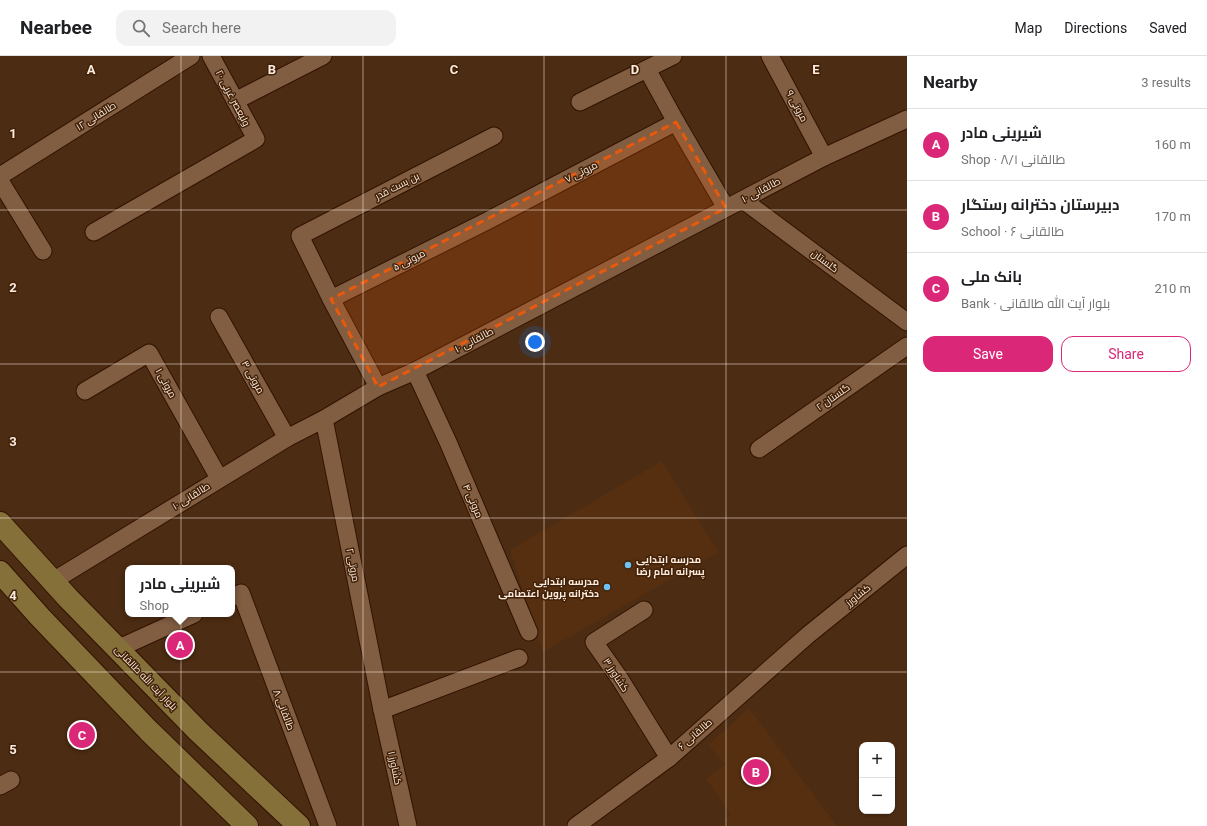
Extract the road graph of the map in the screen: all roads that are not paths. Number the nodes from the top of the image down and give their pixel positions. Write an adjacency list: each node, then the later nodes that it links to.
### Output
1 (191, 56): 13 (street, طالقانی ۱۲)
2 (211, 56): 7 (street, ولیعصر غربی ۲۰)
3 (323, 56): 7 (street)
4 (673, 56): 6 (street)
5 (770, 56): 12 (street, مروتی ۹)
6 (647, 69): 8 (street); 10 (street)
7 (235, 101): 18 (street, ولیعصر غربی ۲۰)
8 (580, 102)
9 (907, 119): 12 (street, طالقانی ۱۰)
10 (676, 122): 16 (street); 17 (street, مروتی ۷)
11 (494, 136): 20 (street, بن بست قدر)
12 (824, 157): 15 (street, طالقانی ۱۰)
13 (0, 176)
14 (0, 181): 19 (street)
15 (743, 200): 16 (street, طالقانی ۱۰); 22 (street, گلستان)
16 (726, 208): 24 (street, طالقانی ۱۰)
17 (486, 221): 20 (street, مروتی ۵)
18 (94, 232)
19 (43, 252)
20 (331, 299): 25 (street)
21 (219, 317): 28 (street, مروتی ۳)
22 (907, 322)
23 (907, 346): 29 (street, گلستان ۲)
24 (415, 371): 25 (street, طالقانی ۱۰); 38 (street, مروتی ۴)
25 (378, 387): 27 (street, طالقانی ۱۰)
26 (85, 391): 30 (street, مروتی ۱)
27 (324, 419): 28 (street, طالقانی ۱۰); 42 (street, مروتی ۲)
28 (287, 438): 30 (street, طالقانی ۱۰)
29 (759, 449)
30 (219, 478): 34 (street, طالقانی ۱۰)
31 (0, 523): 34 (main road, بلوار آیت الله طالقانی)
32 (907, 555): 39 (street, کشاورز)
33 (0, 572): 44 (main road)
34 (53, 581): 40 (main road, بلوار آیت الله طالقانی)
35 (236, 595): 46 (street, طالقانی ۸)
36 (644, 610): 43 (street, کشاورز ۳)
37 (187, 617): 40 (street)
38 (529, 632)
39 (808, 635): 43 (street, طالقانی ۶)
40 (117, 649): 45 (main road, بلوار آیت الله طالقانی)
41 (519, 658): 42 (street)
42 (382, 710): 47 (street, کشاورز ۱)
43 (668, 758): 48 (street, طالقانی ۶)
44 (247, 826)
45 (299, 826)
46 (328, 826)
47 (408, 826)
48 (578, 826)

